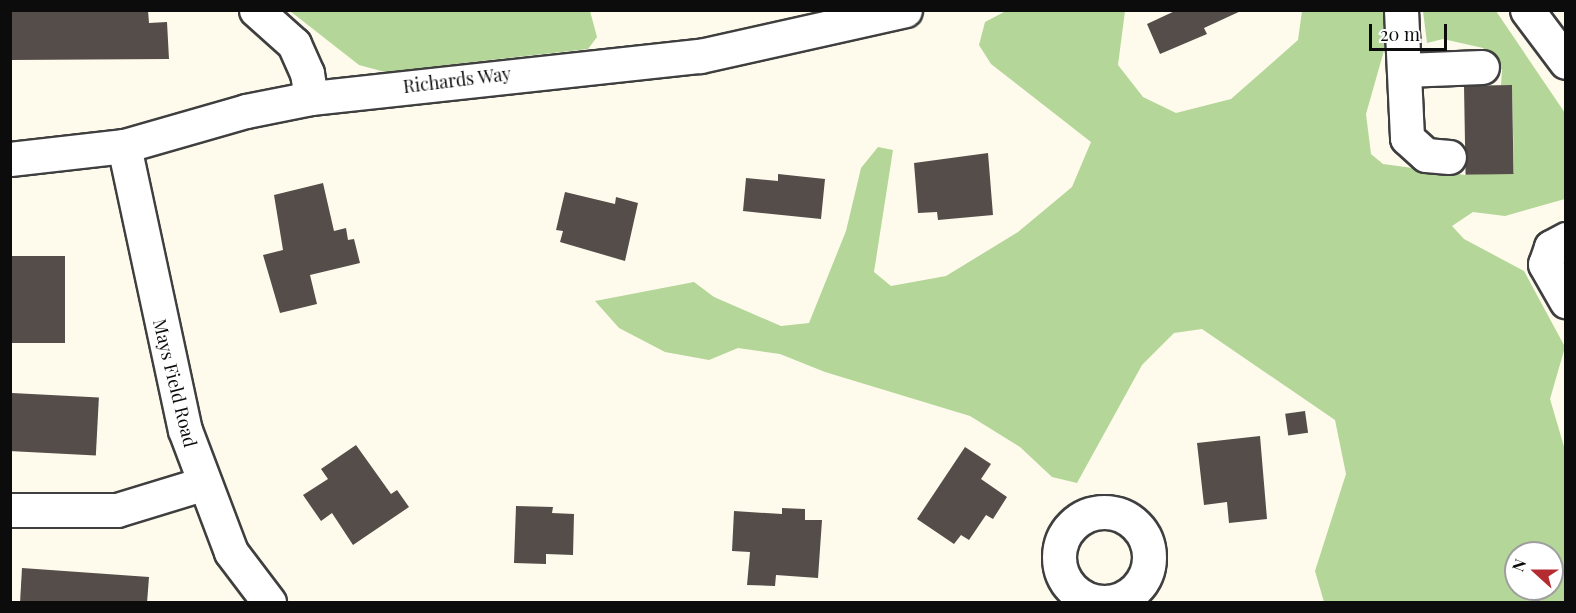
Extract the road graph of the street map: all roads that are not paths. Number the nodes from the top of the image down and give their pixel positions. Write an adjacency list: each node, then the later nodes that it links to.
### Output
1 (256, 10): 8 (street)
2 (905, 10): 8 (street, Richards Way)
3 (1401, 10): 7 (street)
4 (1535, 14): 5 (street)
5 (1566, 62)
6 (1482, 67): 7 (street)
7 (1404, 70): 10 (street)
8 (311, 98): 9 (street, Richards Way)
9 (124, 146): 11 (street, Richards Way); 14 (street, Mays Field Road)
10 (1449, 157)
11 (10, 159)
12 (1566, 239): 13 (street)
13 (1566, 301)
14 (202, 484): 15 (street); 16 (street, Mays Field Road)
15 (10, 510)
16 (269, 603)

